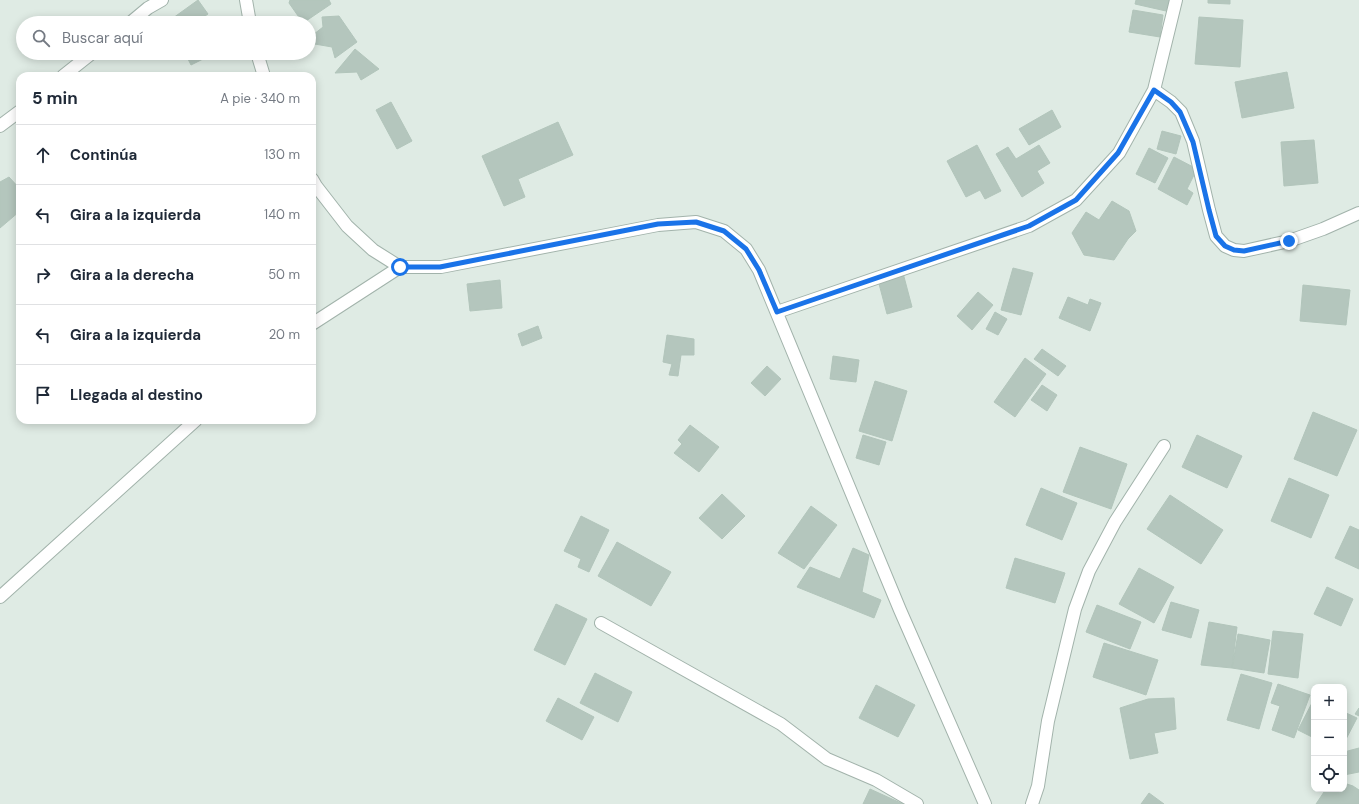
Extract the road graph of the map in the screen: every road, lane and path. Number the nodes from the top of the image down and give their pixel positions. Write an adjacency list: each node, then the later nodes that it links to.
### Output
1 (162, 0): 4 (street)
2 (246, 0): 5 (street)
3 (1176, 0): 10 (street)
4 (138, 16)
5 (249, 16)
6 (83, 60): 8 (street)
7 (259, 60): 9 (street)
8 (68, 72)
9 (263, 72)
10 (1154, 90): 14 (street); 16 (street)
11 (16, 113): 12 (street)
12 (0, 126)
13 (316, 186): 15 (street)
14 (1359, 213)
15 (400, 267): 16 (street); 17 (street)
16 (777, 312): 23 (street)
17 (316, 321)
18 (192, 424): 20 (street)
19 (1164, 446): 24 (street)
20 (0, 597)
21 (601, 623): 22 (street)
22 (917, 804)
23 (985, 804)
24 (1032, 804)

